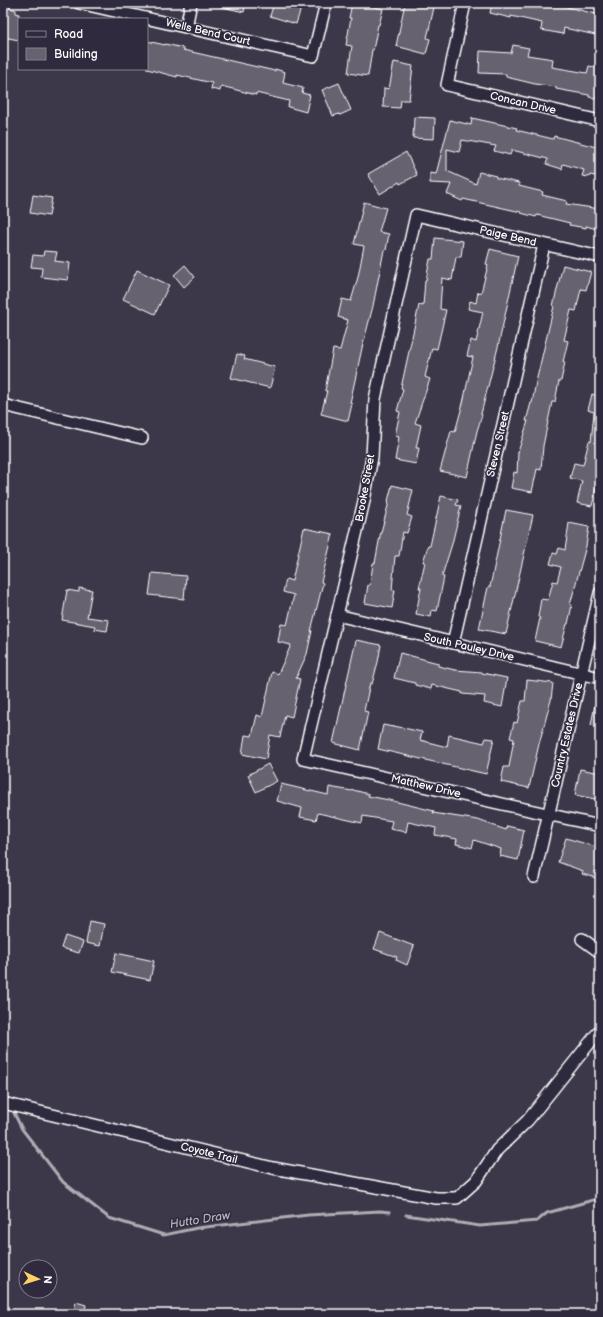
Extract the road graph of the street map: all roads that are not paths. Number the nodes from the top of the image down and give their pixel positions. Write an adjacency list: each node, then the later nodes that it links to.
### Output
1 (79, 3): 5 (street, Wells Bend Court)
2 (191, 3): 7 (street)
3 (326, 3): 7 (street, Wells Bend Court)
4 (465, 3): 8 (street, Concan Drive)
5 (146, 18)
6 (148, 18): 7 (street, Wells Bend Court)
7 (186, 27)
8 (600, 120)
9 (416, 215): 10 (street, Paige Bend); 15 (street, Brooke Street)
10 (544, 245): 11 (street, Paige Bend); 16 (street, Steven Street)
11 (600, 257)
12 (3, 405): 13 (street)
13 (142, 438)
14 (600, 593): 17 (street, Country Estates Drive)
15 (337, 616): 16 (street, South Pauley Drive); 19 (street, Brooke Street)
16 (453, 643): 17 (street, South Pauley Drive)
17 (581, 674): 18 (street, South Pauley Drive); 20 (street, Country Estates Drive)
18 (600, 678)
19 (304, 759): 20 (street, Matthew Drive)
20 (549, 814): 21 (street, Matthew Drive); 22 (street, Country Estates Drive)
21 (600, 826)
22 (534, 877)
23 (582, 939): 24 (street)
24 (600, 952)
25 (600, 1030): 26 (street, Coyote Trail)
26 (3, 1103)

